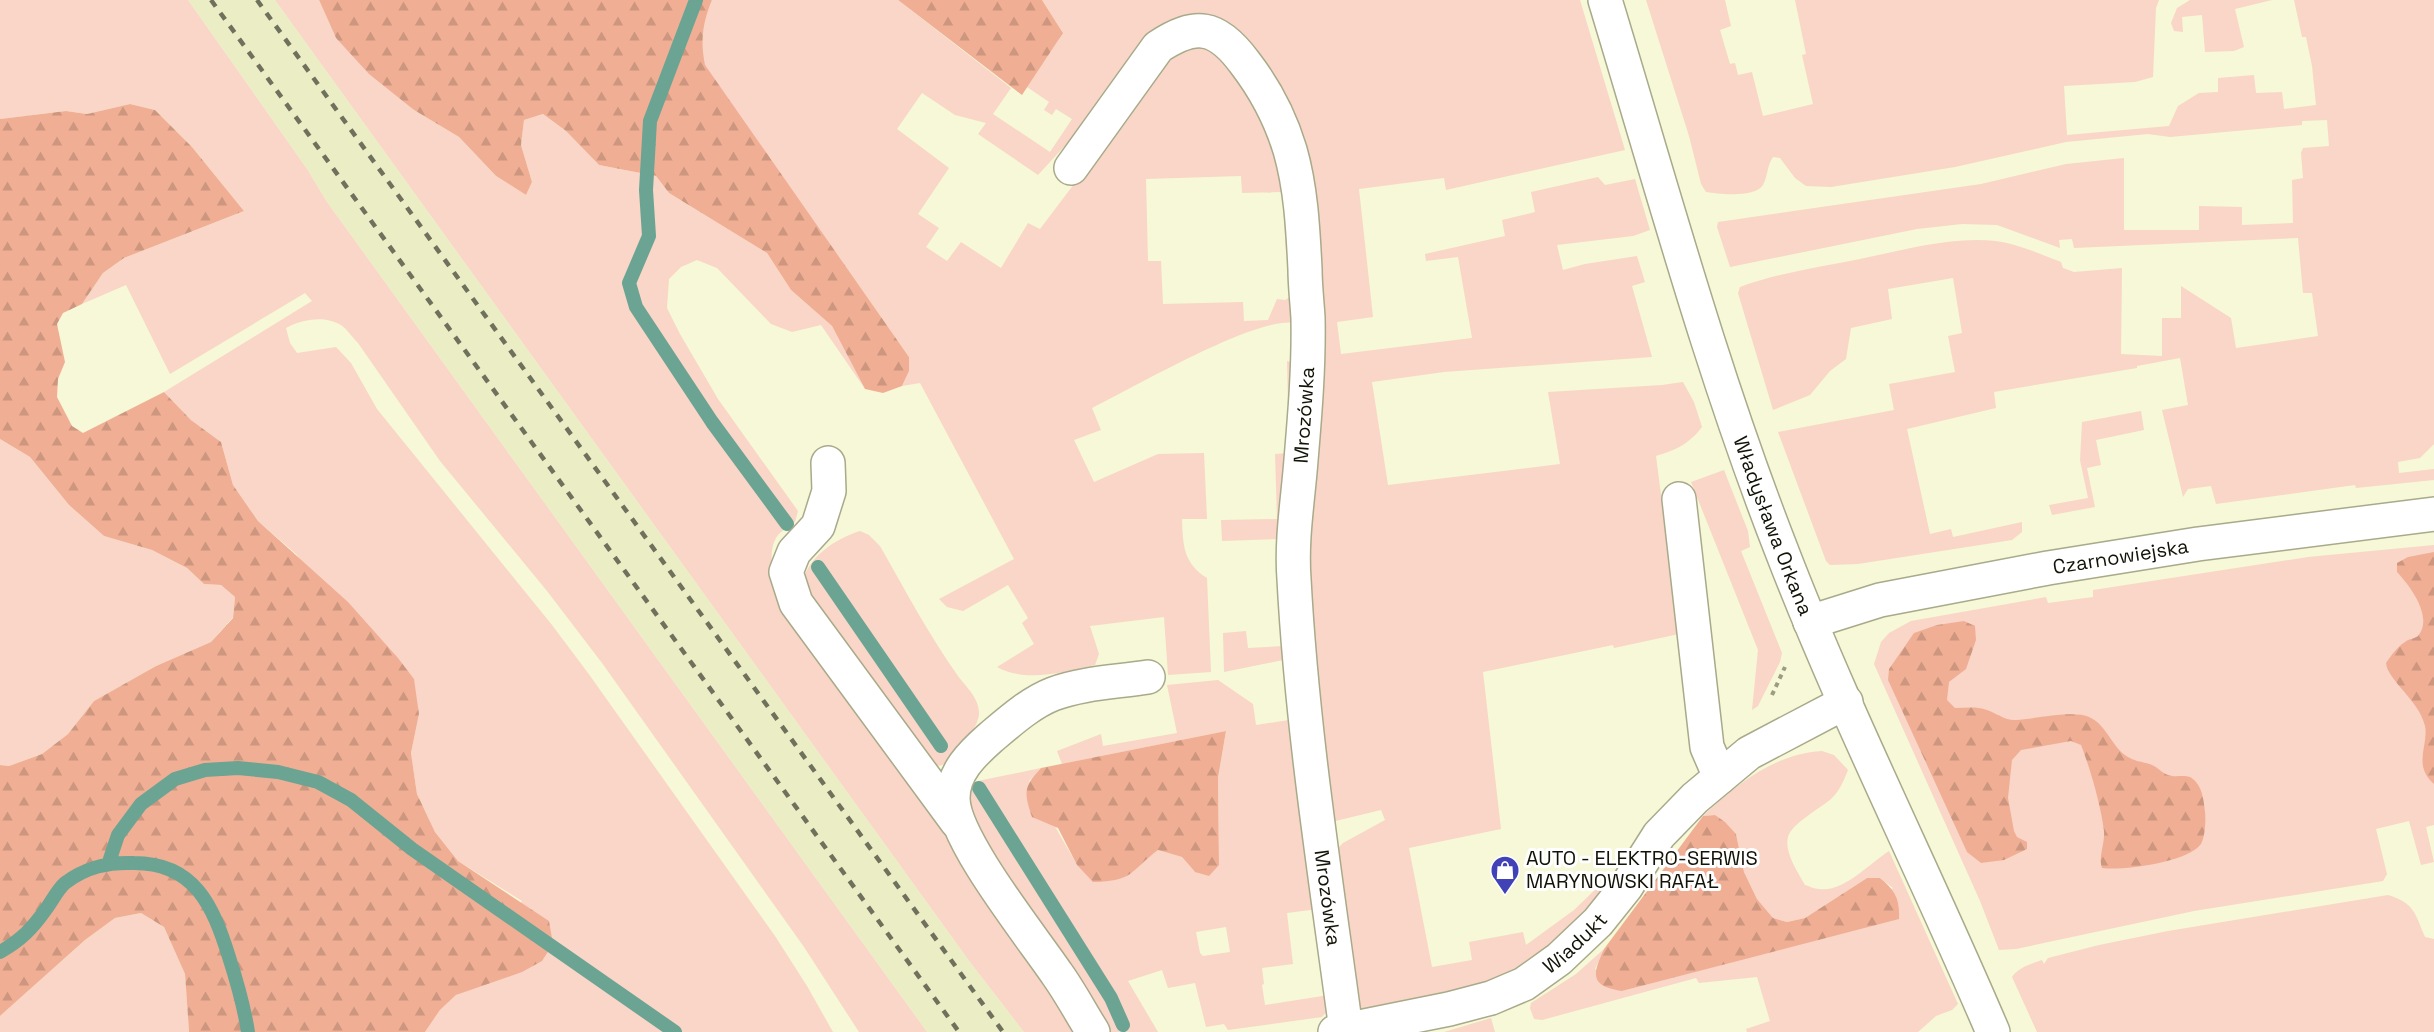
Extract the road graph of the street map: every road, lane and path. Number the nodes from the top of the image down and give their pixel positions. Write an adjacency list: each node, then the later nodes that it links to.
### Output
1 (1605, 0): 6 (street, Władysława Orkana)
2 (1071, 168): 11 (street, Mrozówka)
3 (828, 463): 10 (street)
4 (1679, 499): 9 (street)
5 (2434, 514): 6 (street, Czarnowiejska)
6 (1810, 622): 8 (street, Władysława Orkana)
7 (1148, 677): 10 (street)
8 (1846, 702): 9 (street, Wiadukt); 13 (street, Władysława Orkana)
9 (1720, 777): 11 (street, Wiadukt)
10 (957, 822): 12 (street)
11 (1340, 1031)
12 (1093, 1032)
13 (1992, 1032)

